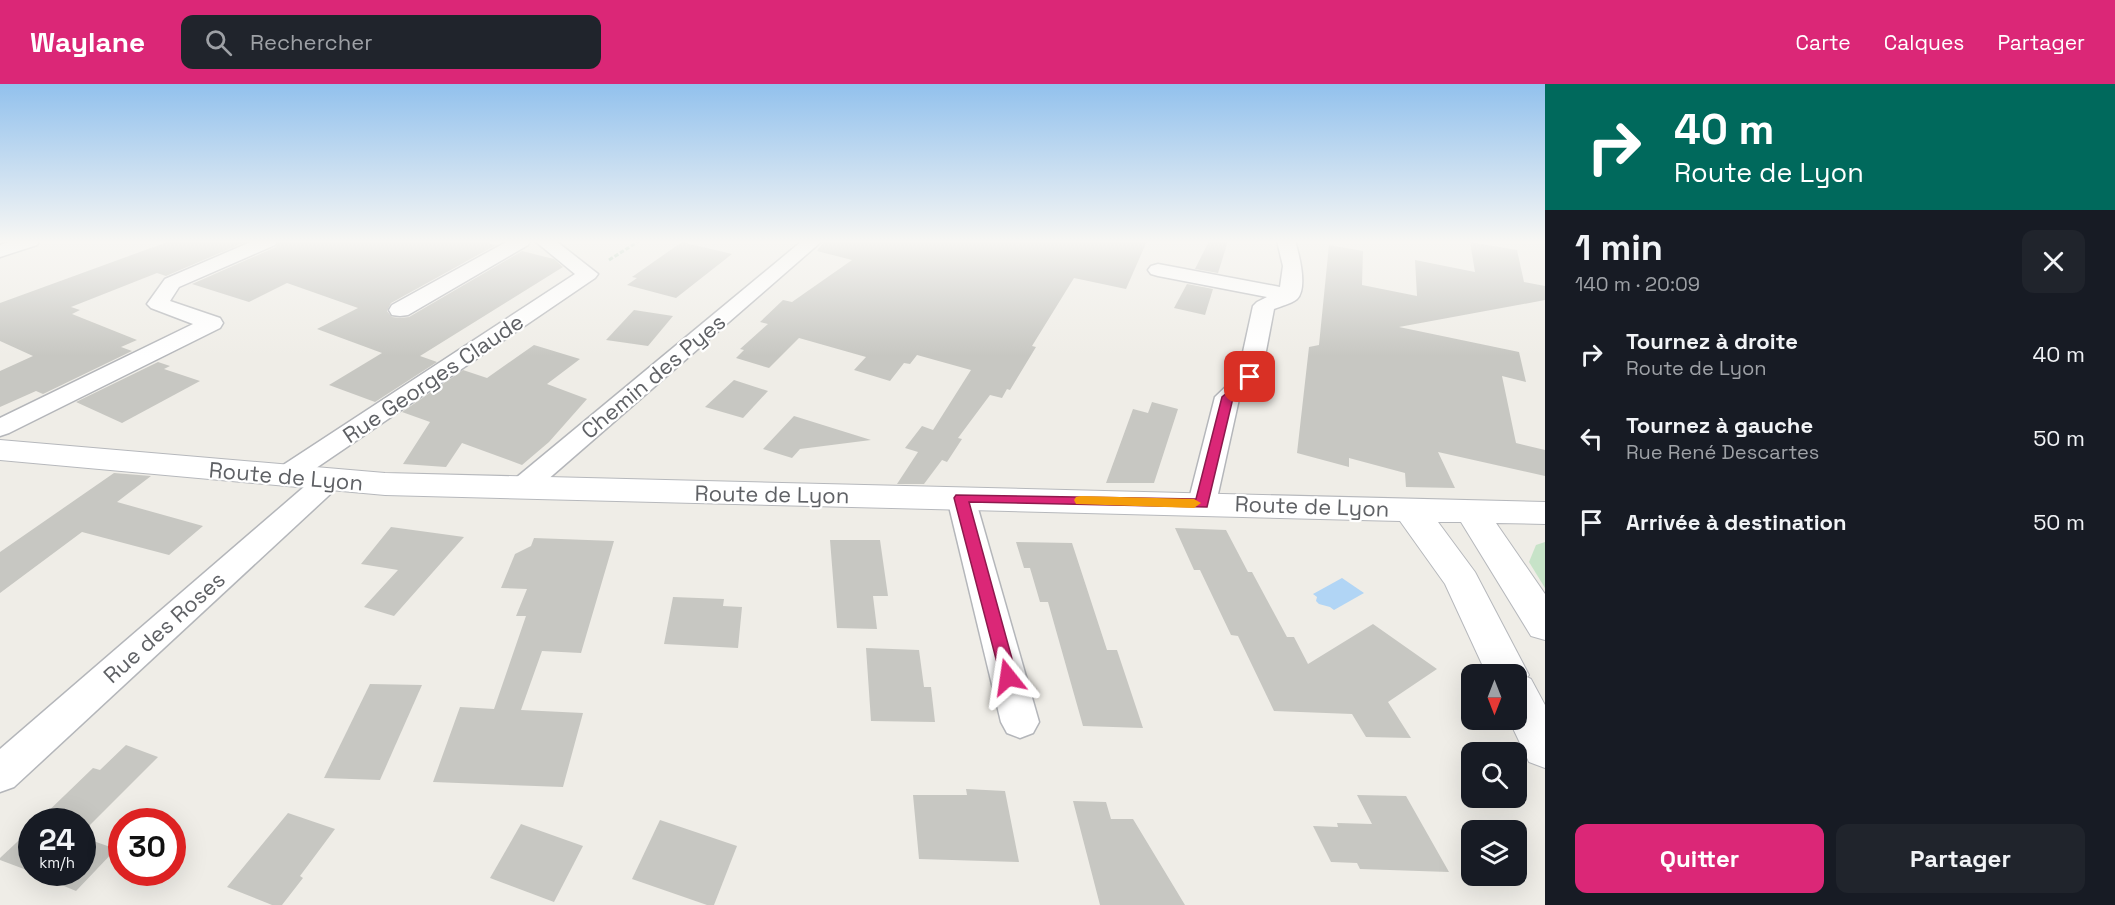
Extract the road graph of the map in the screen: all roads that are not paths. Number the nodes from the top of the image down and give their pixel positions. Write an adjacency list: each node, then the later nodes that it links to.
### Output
1 (180, 279): 9 (street)
2 (454, 279): 8 (street)
3 (580, 279): 11 (street, Rue Georges Claude)
4 (768, 279): 13 (street, Chemin des Pyes)
5 (1207, 279): 7 (street)
6 (1291, 279): 7 (street)
7 (1289, 295): 15 (street)
8 (400, 310)
9 (0, 428)
10 (0, 450): 11 (street, Route de Lyon)
11 (287, 475): 12 (street, Route de Lyon)
12 (329, 480): 13 (street, Route de Lyon); 24 (street, Rue des Roses)
13 (521, 488): 14 (street, Route de Lyon)
14 (961, 498): 15 (street, Route de Lyon); 22 (street)
15 (1202, 503): 16 (street, Route de Lyon)
16 (1409, 509): 17 (street, Route de Lyon); 20 (street)
17 (1470, 510): 18 (street, Route de Lyon); 19 (street)
18 (1545, 513)
19 (1545, 625)
20 (1503, 664)
21 (1527, 713): 23 (street)
22 (1020, 722)
23 (1545, 748)
24 (0, 774)

